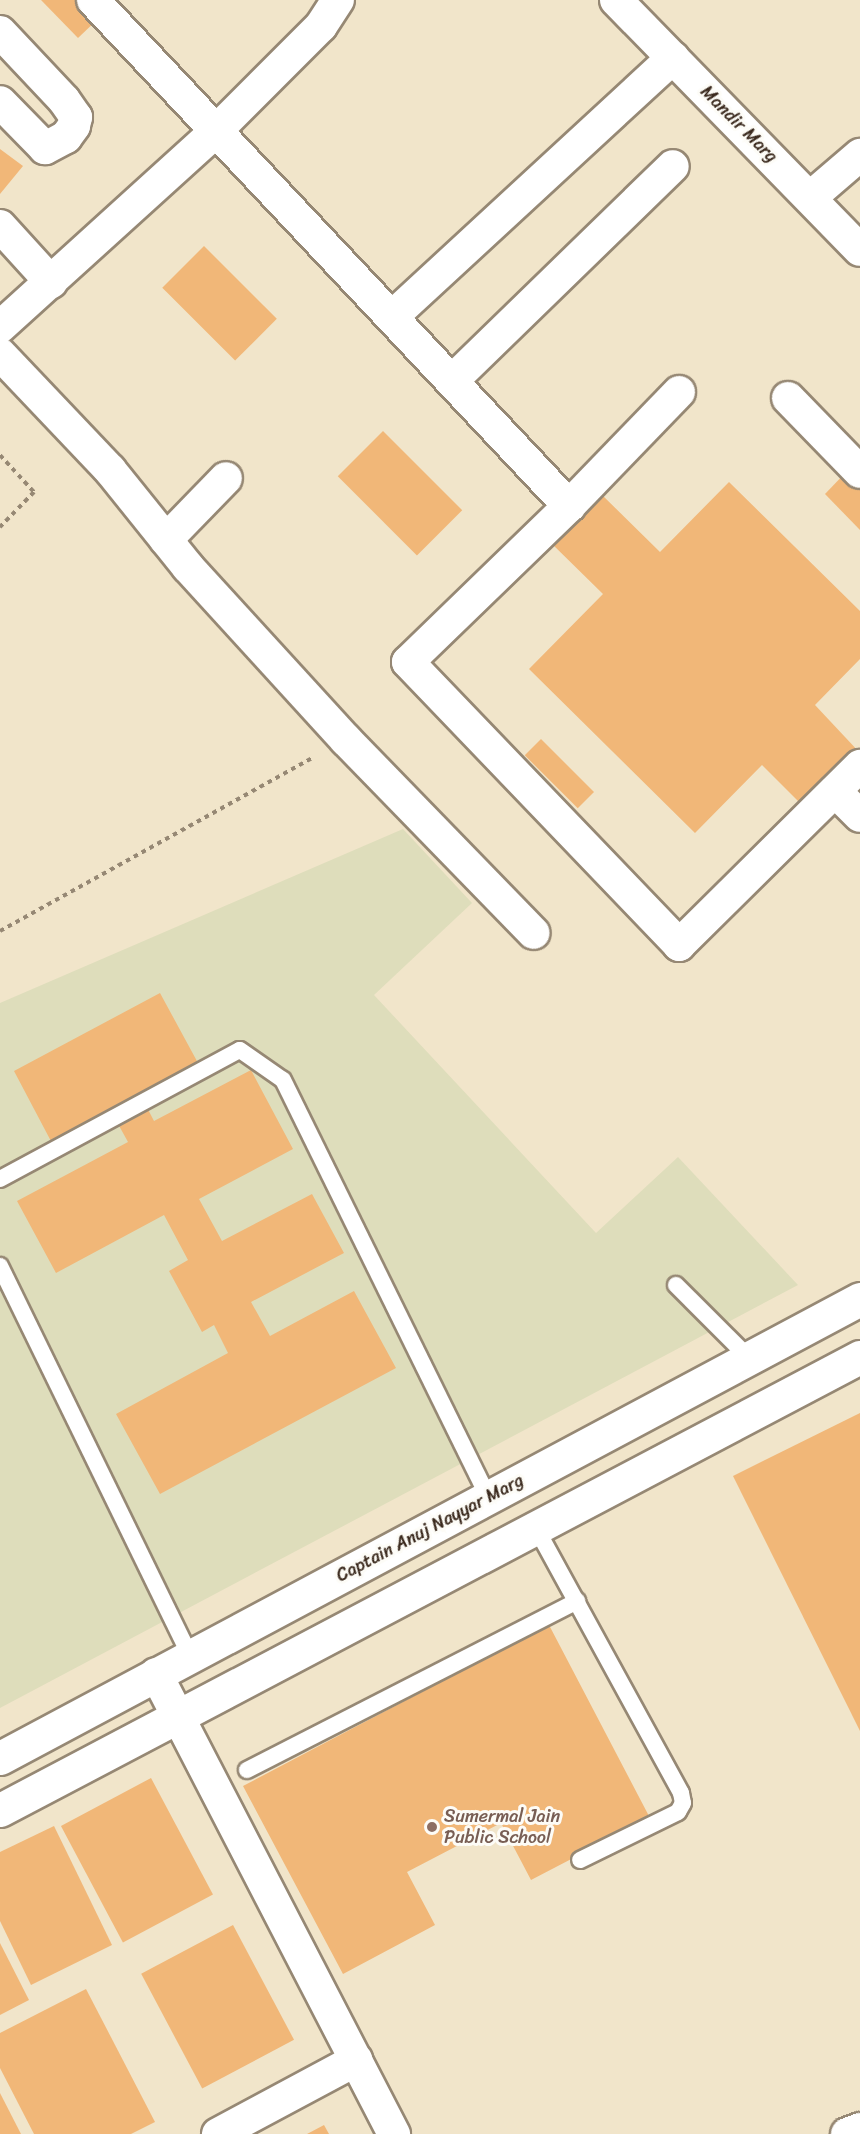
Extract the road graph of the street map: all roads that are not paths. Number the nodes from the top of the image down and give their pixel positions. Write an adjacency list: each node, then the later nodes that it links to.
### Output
1 (93, 0): 7 (street)
2 (338, 0): 7 (street)
3 (616, 0): 5 (street, Mandir Marg)
4 (0, 32): 6 (street)
5 (673, 58): 10 (street, Mandir Marg); 14 (street)
6 (0, 102)
7 (217, 130): 13 (street); 14 (street)
8 (860, 155): 10 (street)
9 (673, 166): 17 (street)
10 (811, 197): 12 (street, Mandir Marg)
11 (0, 226): 13 (street)
12 (860, 250)
13 (51, 282): 15 (street)
14 (393, 316): 17 (street)
15 (0, 327)
16 (0, 354): 23 (street)
17 (454, 379): 22 (street)
18 (679, 392): 22 (street)
19 (788, 398): 20 (street)
20 (860, 472)
21 (226, 478): 23 (street)
22 (569, 506): 25 (street)
23 (166, 540): 27 (street)
24 (860, 766): 25 (street)
25 (835, 791): 26 (street)
26 (860, 816)
27 (534, 933)
28 (0, 1179): 34 (lane)
29 (0, 1266): 37 (lane)
30 (676, 1285): 33 (lane)
31 (860, 1299): 33 (street, Captain Anuj Nayyar Marg)
32 (860, 1357): 35 (street)
33 (749, 1358): 34 (street, Captain Anuj Nayyar Marg)
34 (488, 1497): 35 (street); 37 (street, Captain Anuj Nayyar Marg)
35 (523, 1535): 36 (lane); 39 (street)
36 (577, 1601): 41 (lane); 43 (lane)
37 (190, 1656): 38 (street, Captain Anuj Nayyar Marg)
38 (156, 1674): 39 (street); 40 (street, Captain Anuj Nayyar Marg)
39 (178, 1717): 42 (street); 44 (street)
40 (0, 1758)
41 (247, 1770)
42 (0, 1810)
43 (580, 1860)
44 (357, 2060): 46 (street); 47 (street)
45 (860, 2129): 48 (street)
46 (218, 2134)
47 (394, 2134)
48 (847, 2134)

